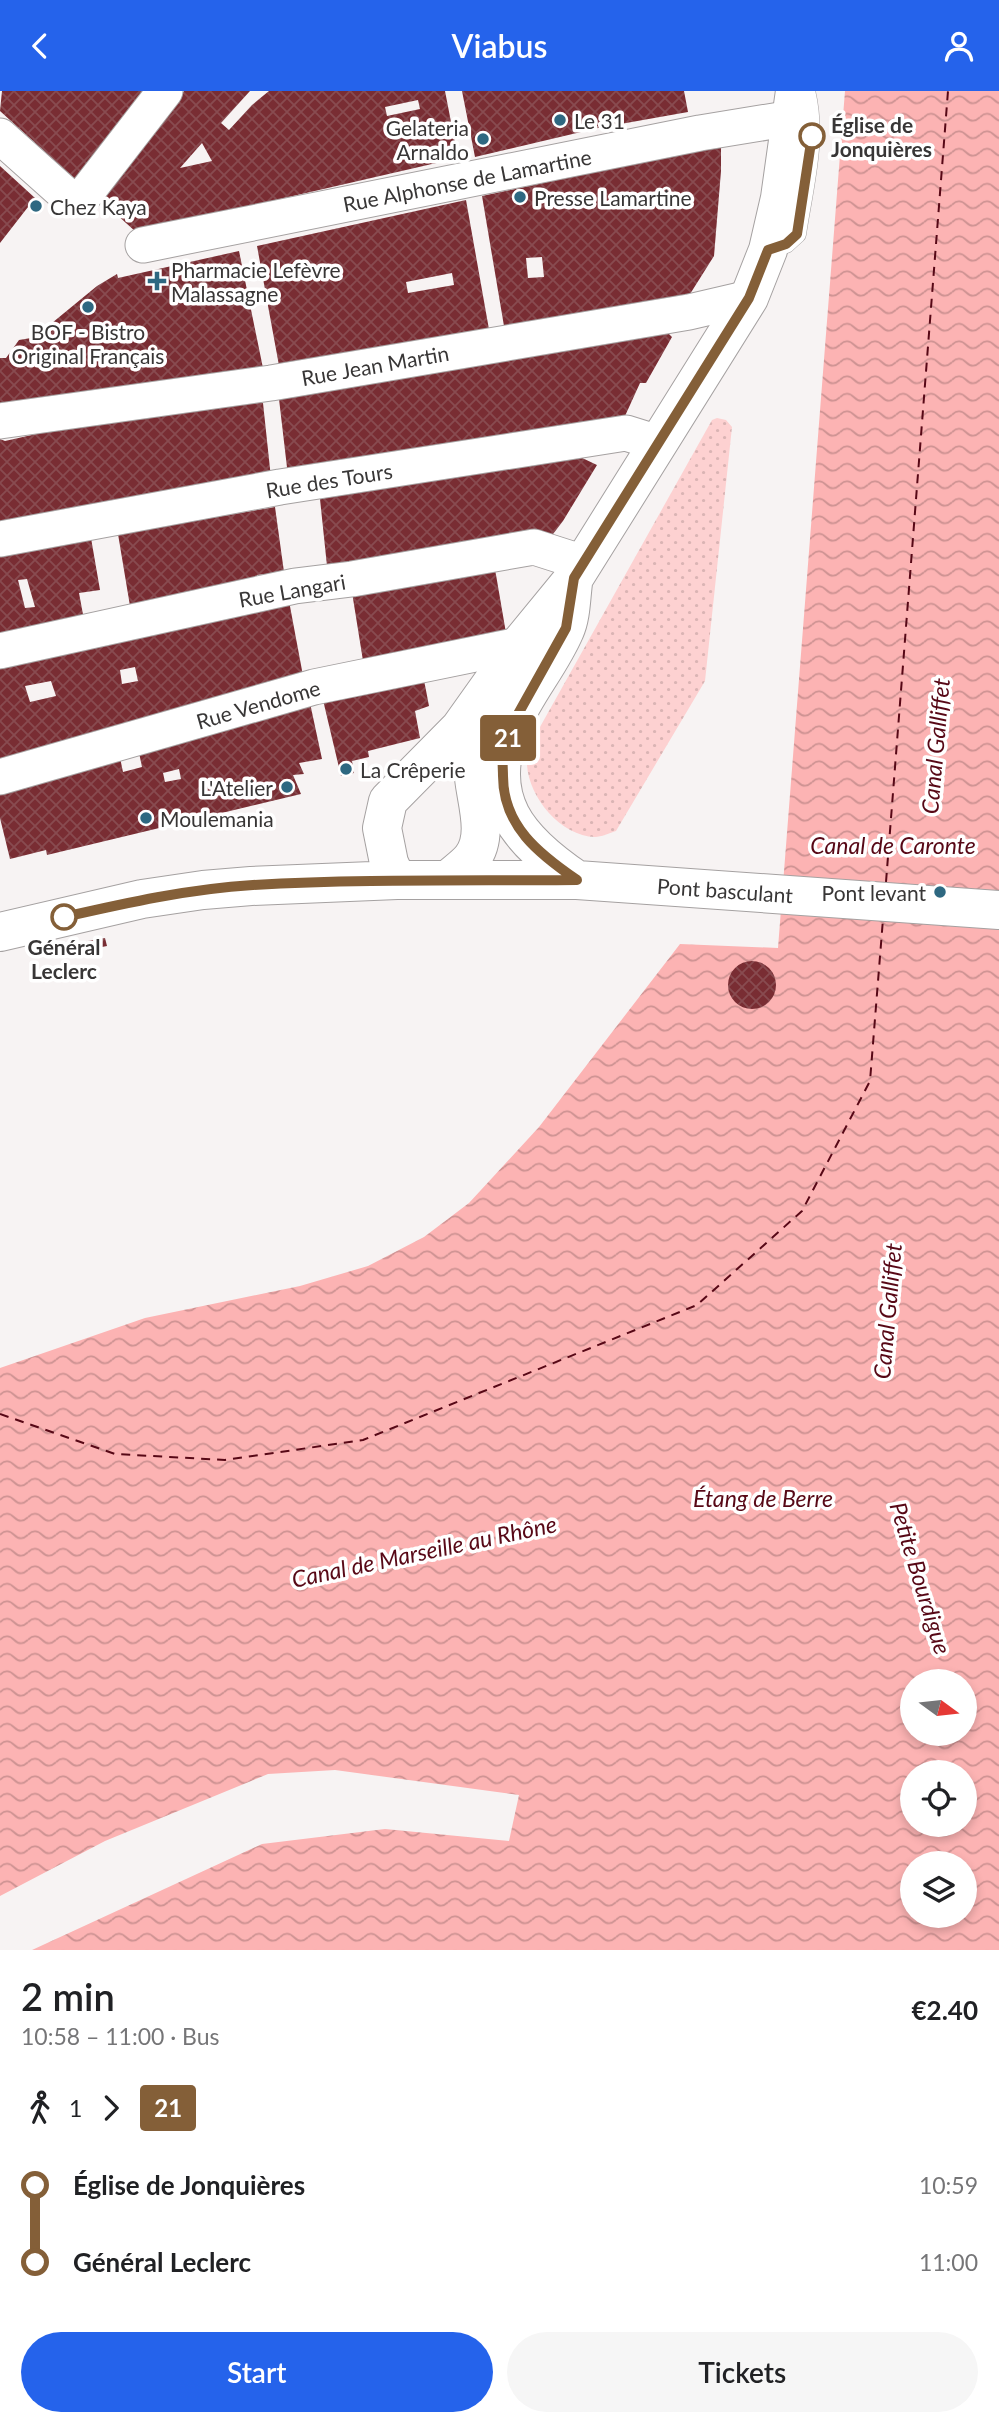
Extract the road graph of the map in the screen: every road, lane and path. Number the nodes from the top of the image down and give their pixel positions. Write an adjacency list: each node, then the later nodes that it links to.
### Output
1 (165, 91): 3 (street)
2 (798, 100): 4 (street, Rue Alphonse de Lamartine); 5 (main road)
3 (0, 136)
4 (144, 245)
5 (749, 298): 6 (street, Rue Jean Martin); 7 (main road)
6 (0, 421)
7 (658, 443): 8 (street, Rue des Tours); 9 (main road)
8 (0, 539)
9 (579, 571): 10 (main road); 11 (street, Rue Langari); 14 (main road); 15 (main road)
10 (519, 645): 12 (street, Rue Vendome); 13 (main road)
11 (0, 651)
12 (0, 777)
13 (397, 880): 14 (main road, Pont basculant); 17 (main road, Pont basculant)
14 (447, 880): 15 (main road, Pont basculant)
15 (585, 881): 16 (main road, Pont basculant)
16 (999, 910)
17 (1, 925)

